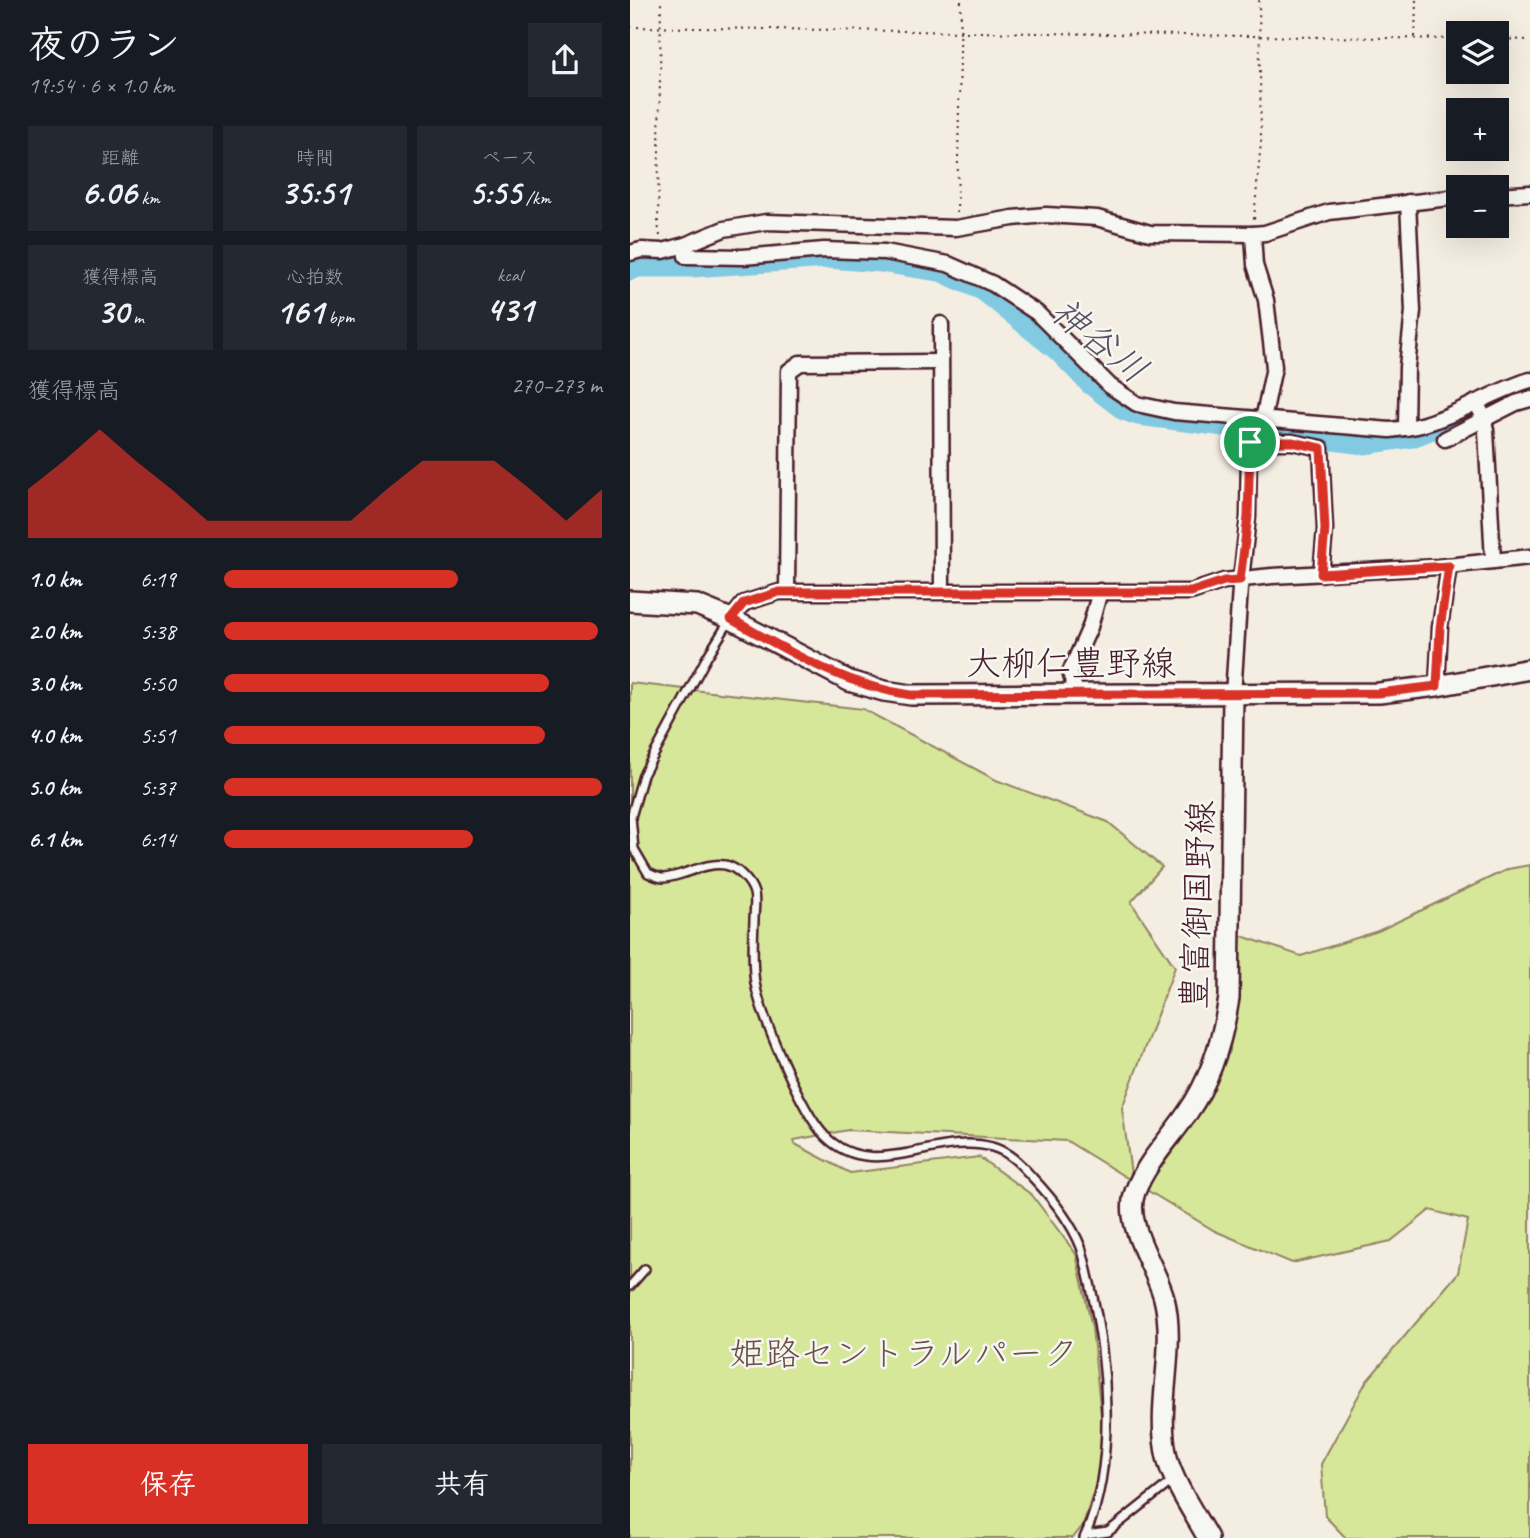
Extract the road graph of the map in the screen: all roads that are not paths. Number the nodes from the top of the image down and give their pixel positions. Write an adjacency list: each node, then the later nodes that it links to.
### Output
1 (1530, 193): 2 (street)
2 (1509, 194)
3 (1446, 198): 4 (street)
4 (1408, 202): 5 (street); 14 (street)
5 (1253, 234): 6 (street); 13 (street)
6 (685, 245): 7 (street); 13 (street)
7 (630, 253)
8 (941, 324): 9 (street)
9 (939, 362): 21 (street); 22 (street)
10 (1530, 380): 12 (street)
11 (1530, 399): 12 (street)
12 (1480, 410): 14 (street); 15 (street); 17 (street)
13 (1254, 428): 14 (street); 19 (street); 20 (street)
14 (1406, 428)
15 (1445, 439)
16 (1530, 558): 17 (street)
17 (1493, 561): 18 (street)
18 (1449, 566): 19 (street); 27 (street)
19 (1321, 574): 20 (street)
20 (1240, 580): 23 (street); 29 (street)
21 (787, 591): 22 (street); 25 (street)
22 (942, 591): 23 (street)
23 (1100, 591): 28 (street)
24 (630, 601): 25 (main road, 大柳仁豊野線)
25 (731, 619): 28 (main road, 大柳仁豊野線); 33 (lane)
26 (1530, 669): 27 (main road, 大柳仁豊野線)
27 (1437, 686): 29 (main road, 大柳仁豊野線)
28 (1076, 693): 29 (main road, 大柳仁豊野線)
29 (1233, 695): 32 (main road, 豊富御国野線)
30 (645, 1269): 31 (lane)
31 (630, 1286)
32 (1176, 1478): 33 (lane); 34 (main road, 豊富御国野線)
33 (1085, 1536)
34 (1208, 1538)

